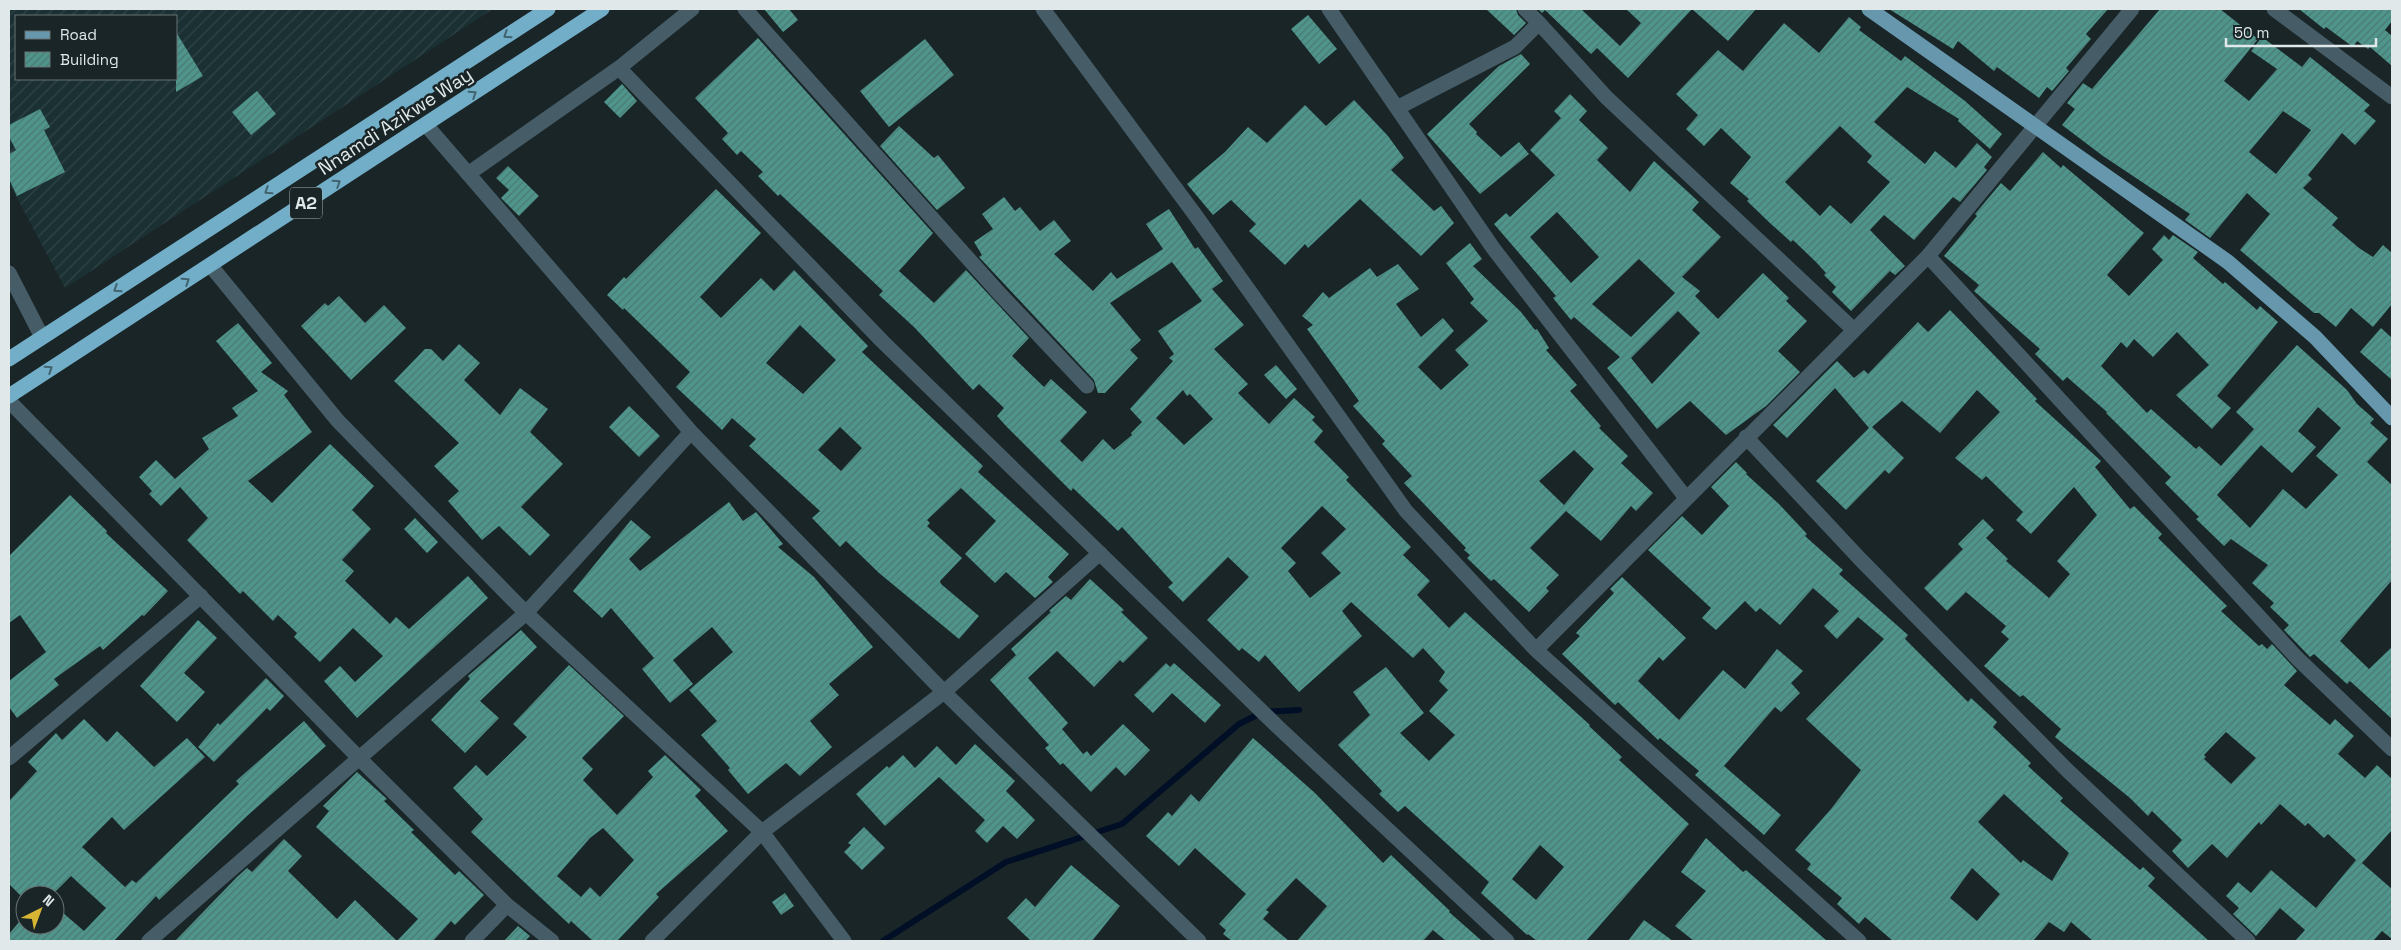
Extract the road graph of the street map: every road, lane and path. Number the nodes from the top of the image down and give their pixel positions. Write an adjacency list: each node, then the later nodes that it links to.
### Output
1 (548, 9): 22 (highway, Nnamdi Azikwe Way / A2, one-way to 22)
2 (602, 9): 15 (highway, Nnamdi Azikwe Way / A2, one-way to 2)
3 (692, 9): 12 (street)
4 (745, 9): 24 (street)
5 (1042, 9): 34 (street)
6 (1329, 9): 14 (street)
7 (1525, 9): 11 (street)
8 (1869, 9): 16 (main road)
9 (2132, 9): 16 (street)
10 (2274, 9): 13 (street)
11 (1540, 23): 14 (street); 21 (street)
12 (618, 68): 17 (street); 31 (street)
13 (2392, 97)
14 (1397, 108): 30 (street)
15 (426, 125): 17 (street); 19 (highway, Nnamdi Azikwe Way / A2, one-way to 15)
16 (2035, 126): 18 (street); 27 (main road)
17 (468, 174): 28 (street)
18 (1928, 256): 21 (street); 36 (street)
19 (210, 265): 25 (highway, Nnamdi Azikwe Way / A2, one-way to 19); 33 (street)
20 (9, 273): 22 (street)
21 (1854, 330): 29 (street)
22 (42, 337): 23 (highway, Nnamdi Azikwe Way / A2)
23 (9, 359)
24 (1087, 386)
25 (9, 396)
26 (9, 401): 32 (street)
27 (2392, 418)
28 (691, 432): 33 (street); 35 (street)
29 (1746, 437): 30 (street); 49 (street)
30 (1686, 498): 34 (street)
31 (1100, 553): 35 (street); 47 (street)
32 (201, 596): 37 (street); 38 (street)
33 (526, 613): 38 (street); 39 (street)
34 (1536, 650): 48 (street)
35 (944, 692): 39 (street); 46 (street)
36 (2392, 748)
37 (9, 758)
38 (359, 758): 40 (street); 41 (street)
39 (762, 832): 44 (street); 45 (street)
40 (508, 905): 42 (street); 43 (street)
41 (149, 941)
42 (472, 941)
43 (552, 941)
44 (652, 941)
45 (844, 941)
46 (1199, 941)
47 (1507, 941)
48 (1859, 941)
49 (2248, 941)

